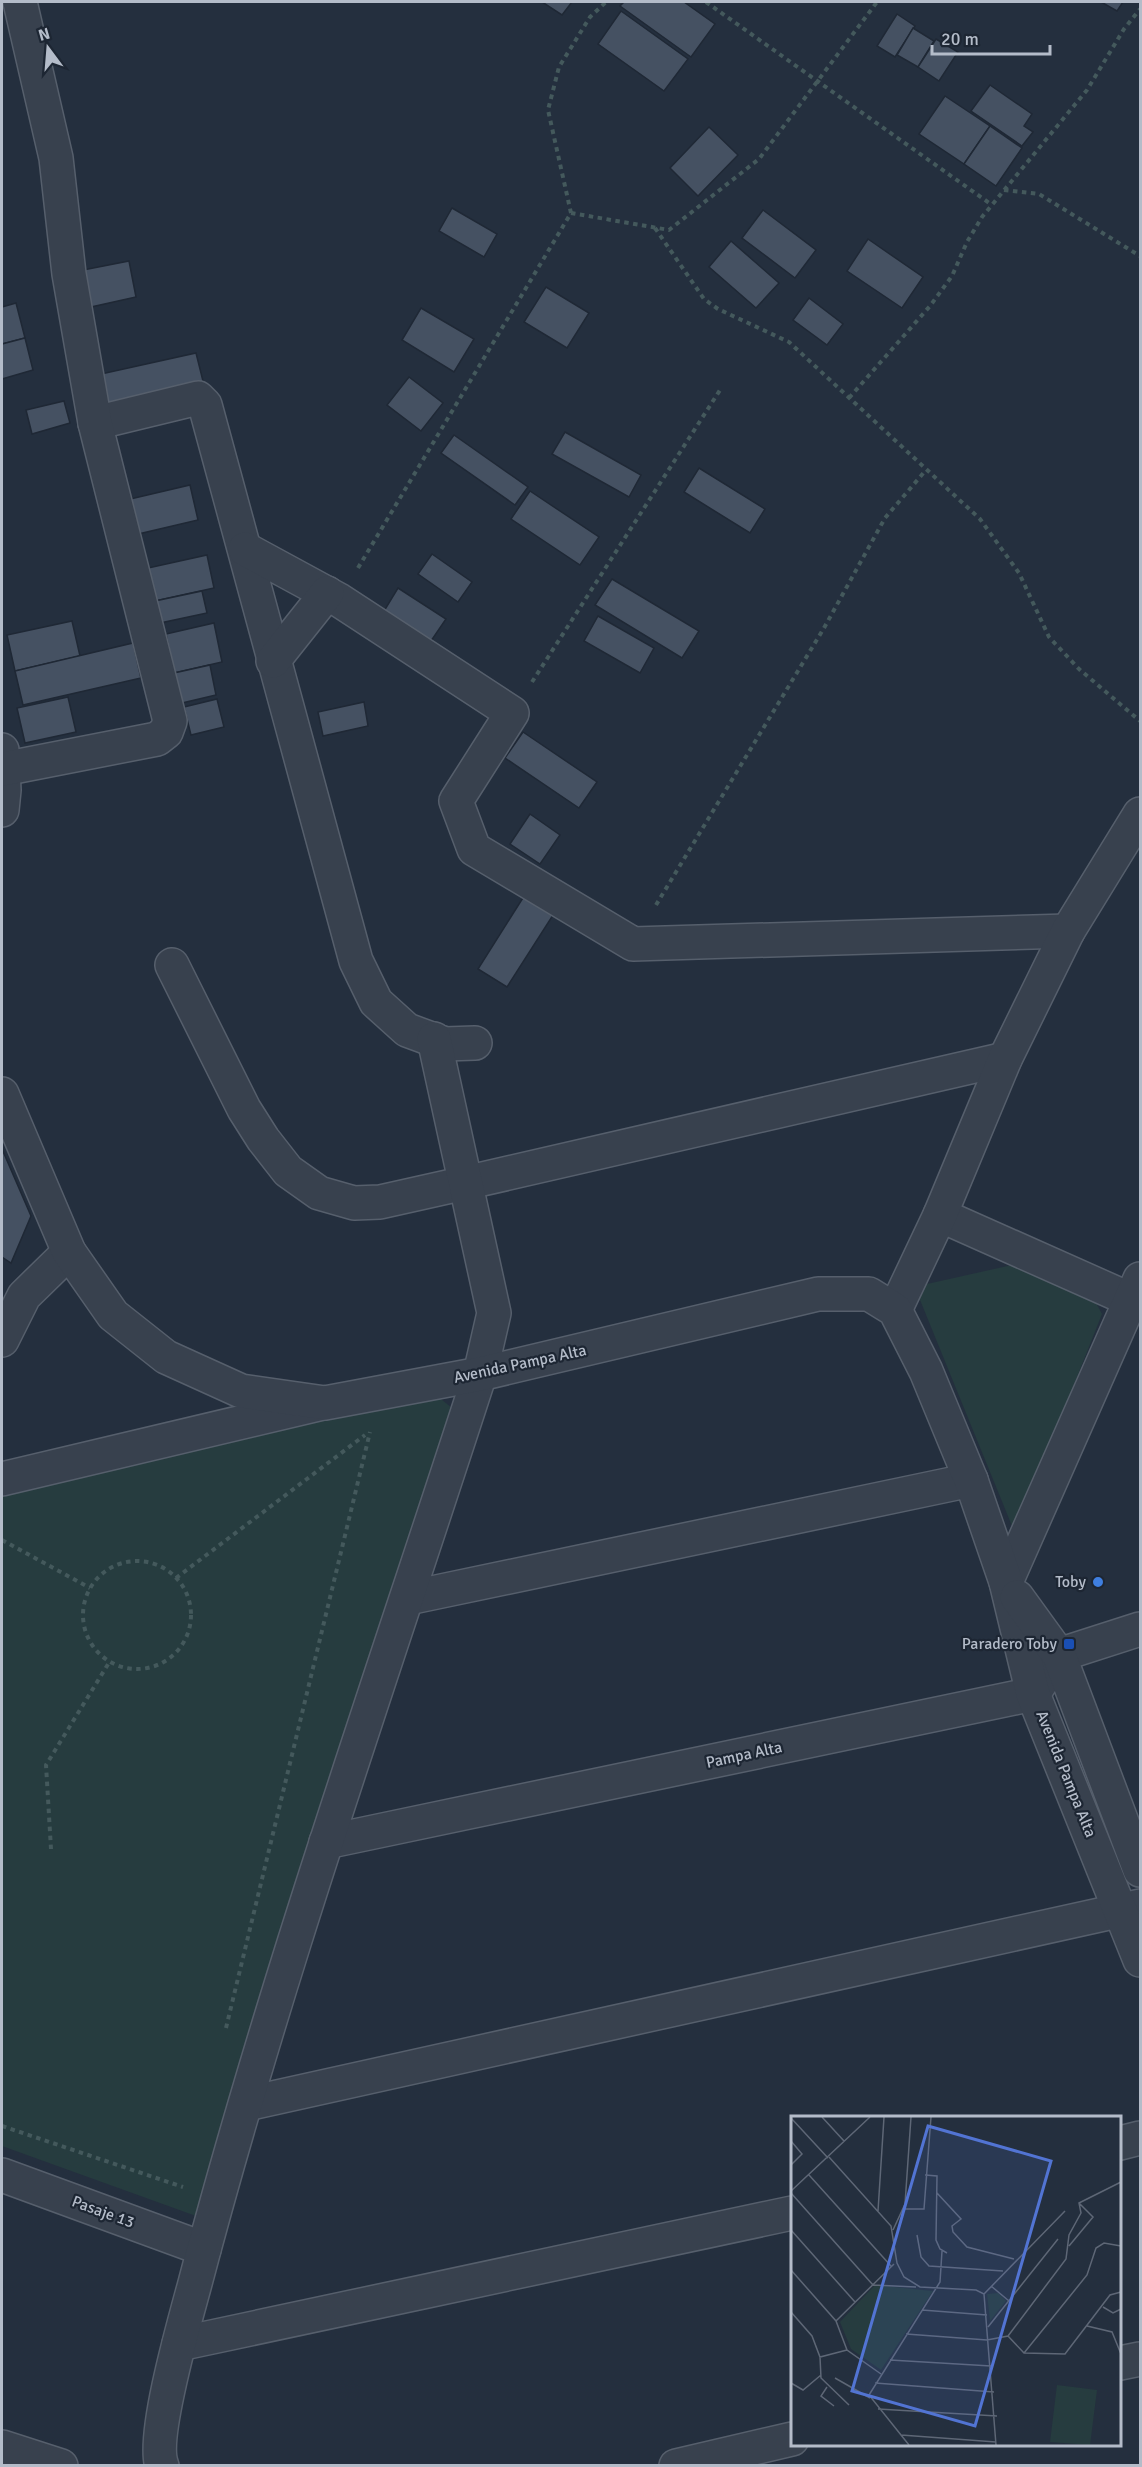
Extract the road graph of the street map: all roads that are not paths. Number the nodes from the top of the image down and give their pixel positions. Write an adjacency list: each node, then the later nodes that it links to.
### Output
1 (20, 2): 2 (street)
2 (95, 423): 3 (street); 6 (street)
3 (245, 549): 4 (street); 5 (street)
4 (333, 597): 5 (street); 9 (street)
5 (273, 661): 11 (street)
6 (2, 760): 7 (street)
7 (2, 810)
8 (1140, 814): 9 (street)
9 (1068, 931): 13 (street)
10 (172, 964): 15 (street)
11 (434, 1040): 12 (street); 15 (street)
12 (476, 1043)
13 (1005, 1059): 15 (street); 16 (street)
14 (2, 1094): 17 (street, Avenida Pampa Alta)
15 (465, 1184): 22 (street)
16 (940, 1215): 19 (street); 20 (street)
17 (69, 1252): 18 (street); 23 (street, Avenida Pampa Alta)
18 (13, 1289): 21 (street)
19 (1136, 1289): 26 (street)
20 (895, 1311): 22 (street, Avenida Pampa Alta); 25 (street, Avenida Pampa Alta)
21 (2, 1340)
22 (480, 1374): 23 (street, Avenida Pampa Alta); 27 (street)
23 (325, 1402): 24 (street)
24 (2, 1479)
25 (971, 1480): 26 (street, Avenida Pampa Alta); 27 (street)
26 (1006, 1582): 29 (street, Avenida Pampa Alta); 30 (street, Avenida Pampa Alta)
27 (408, 1598): 31 (street)
28 (1140, 1629): 29 (street)
29 (1059, 1656): 30 (street); 32 (street, Avenida Pampa Alta)
30 (1033, 1694): 31 (street, Pampa Alta); 33 (street, Avenida Pampa Alta)
31 (326, 1842): 35 (street)
32 (1140, 1870)
33 (1131, 1908): 34 (street, Avenida Pampa Alta); 35 (street)
34 (1140, 1960)
35 (246, 2104): 40 (street)
36 (1140, 2138): 37 (street)
37 (1121, 2143)
38 (2, 2175): 40 (street, Pasaje 13)
39 (791, 2213): 41 (street)
40 (204, 2249): 41 (street)
41 (179, 2344): 47 (street)
42 (1140, 2358): 43 (street)
43 (1121, 2363)
44 (791, 2439): 48 (street)
45 (2, 2447): 46 (street)
46 (61, 2466)
47 (162, 2466)
48 (676, 2466)

